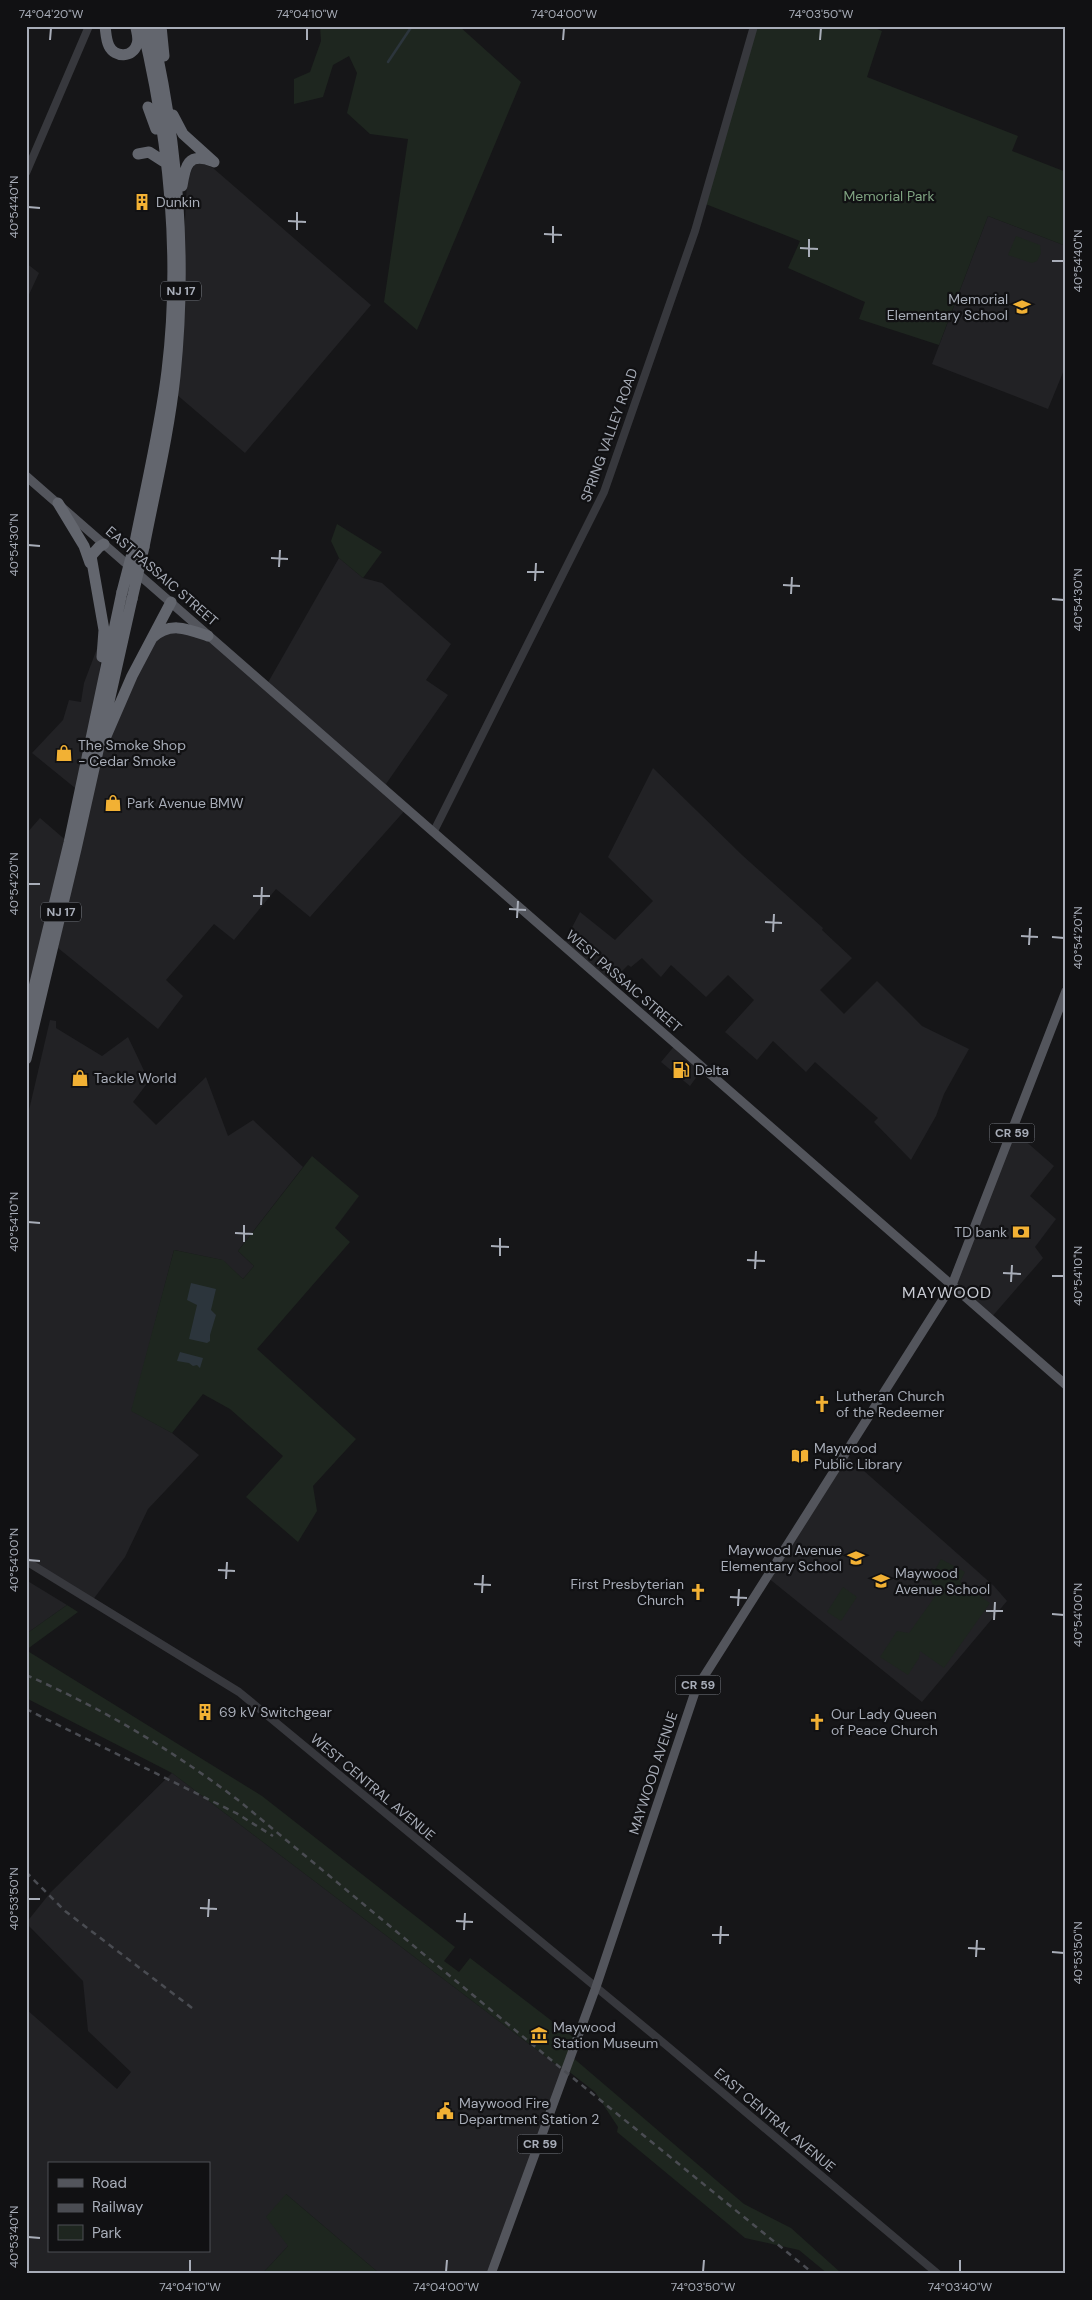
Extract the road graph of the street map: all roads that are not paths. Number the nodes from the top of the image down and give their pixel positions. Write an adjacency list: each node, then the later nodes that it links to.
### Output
1 (89, 26): 13 (street)
2 (105, 26): 3 (highway)
3 (136, 26)
4 (142, 26): 12 (highway, NJ 17)
5 (151, 26): 8 (highway, NJ 17)
6 (161, 26): 8 (highway)
7 (754, 26): 27 (street, SPRING VALLEY ROAD)
8 (162, 75): 9 (highway, NJ 17)
9 (166, 98): 14 (highway, NJ 17); 14 (highway)
10 (148, 107): 12 (highway)
11 (138, 154): 12 (highway)
12 (165, 164): 15 (highway, NJ 17)
13 (26, 173)
14 (180, 205): 15 (highway, NJ 17)
15 (171, 374): 19 (highway, NJ 17)
16 (26, 476): 17 (main road, EAST PASSAIC STREET)
17 (58, 503): 18 (main road, EAST PASSAIC STREET); 20 (highway)
18 (104, 544): 20 (highway); 21 (main road, EAST PASSAIC STREET)
19 (139, 545): 25 (highway, NJ 17, bridge); 26 (highway, NJ 17, bridge)
20 (91, 566): 25 (highway)
21 (171, 602): 22 (main road, EAST PASSAIC STREET); 23 (highway)
22 (208, 636): 23 (highway); 24 (main road, EAST PASSAIC STREET)
23 (149, 641): 26 (highway)
24 (279, 697): 27 (main road, WEST PASSAIC STREET)
25 (93, 733): 29 (highway, NJ 17)
26 (96, 756): 30 (highway, NJ 17)
27 (434, 831): 31 (main road, WEST PASSAIC STREET)
28 (1066, 991): 31 (main road, MAYWOOD AVENUE / CR 59)
29 (26, 1020)
30 (26, 1059)
31 (952, 1285): 32 (main road, WEST PASSAIC STREET); 34 (main road, MAYWOOD AVENUE / CR 59)
32 (1066, 1385)
33 (26, 1561): 34 (street, WEST CENTRAL AVENUE)
34 (596, 1987): 35 (main road, MAYWOOD AVENUE / CR 59); 36 (street, EAST CENTRAL AVENUE)
35 (491, 2274)
36 (938, 2274)

